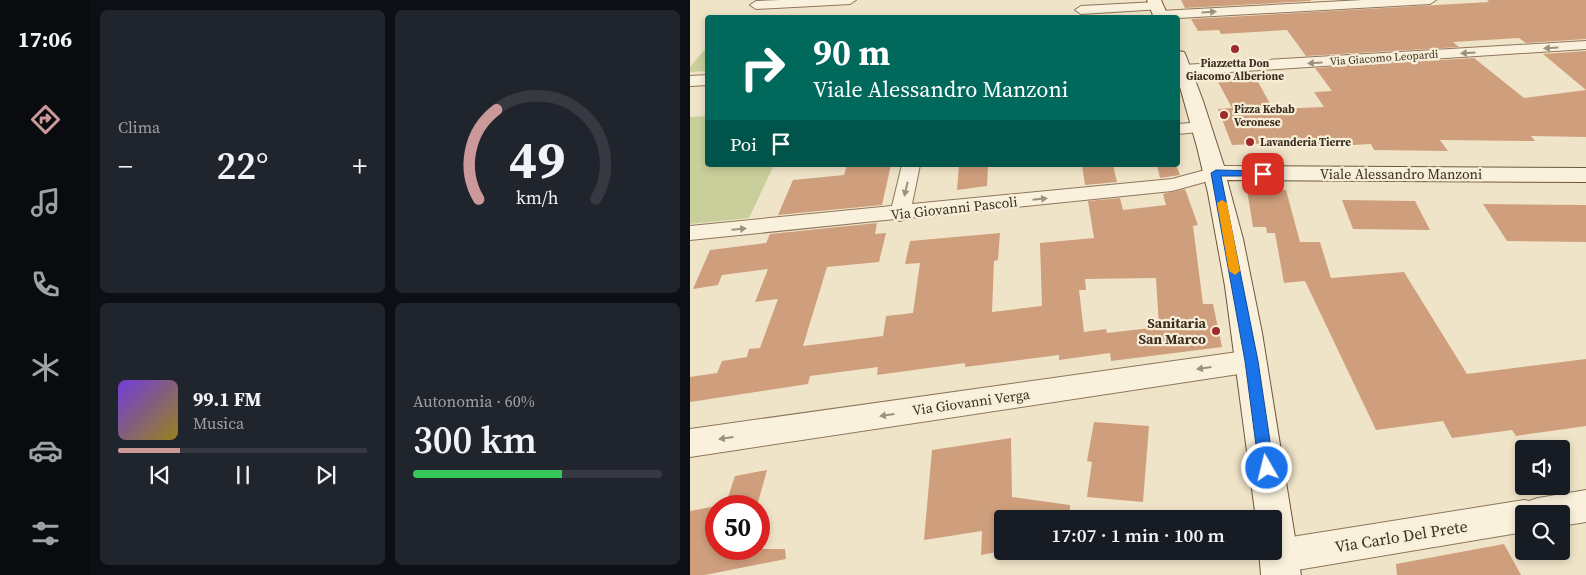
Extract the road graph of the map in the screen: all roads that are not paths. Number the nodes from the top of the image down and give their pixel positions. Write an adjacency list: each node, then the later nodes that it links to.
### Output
1 (850, 0): 3 (street)
2 (1430, 0): 5 (street, one-way to 2)
3 (758, 2): 6 (street)
4 (1081, 10): 5 (street)
5 (1158, 10)
6 (748, 15)
7 (1586, 46): 8 (street, Via Giacomo Leopardi, one-way to 8)
8 (1180, 63): 11 (main road)
9 (705, 80): 10 (street)
10 (690, 82)
11 (1202, 127): 12 (street); 14 (main road)
12 (1180, 129)
13 (911, 167): 16 (street, one-way to 16)
14 (1216, 173): 15 (main road, Viale Alessandro Manzoni); 16 (street, Via Giovanni Pascoli, one-way to 14); 18 (main road)
15 (1586, 175)
16 (900, 214): 17 (street, Via Giovanni Pascoli, one-way to 16)
17 (690, 233)
18 (1252, 361): 19 (street, Via Giovanni Verga, one-way to 19); 23 (main road)
19 (690, 443)
20 (1586, 506): 21 (street)
21 (1570, 509)
22 (1515, 518): 23 (street, Via Carlo Del Prete)
23 (1280, 565)

